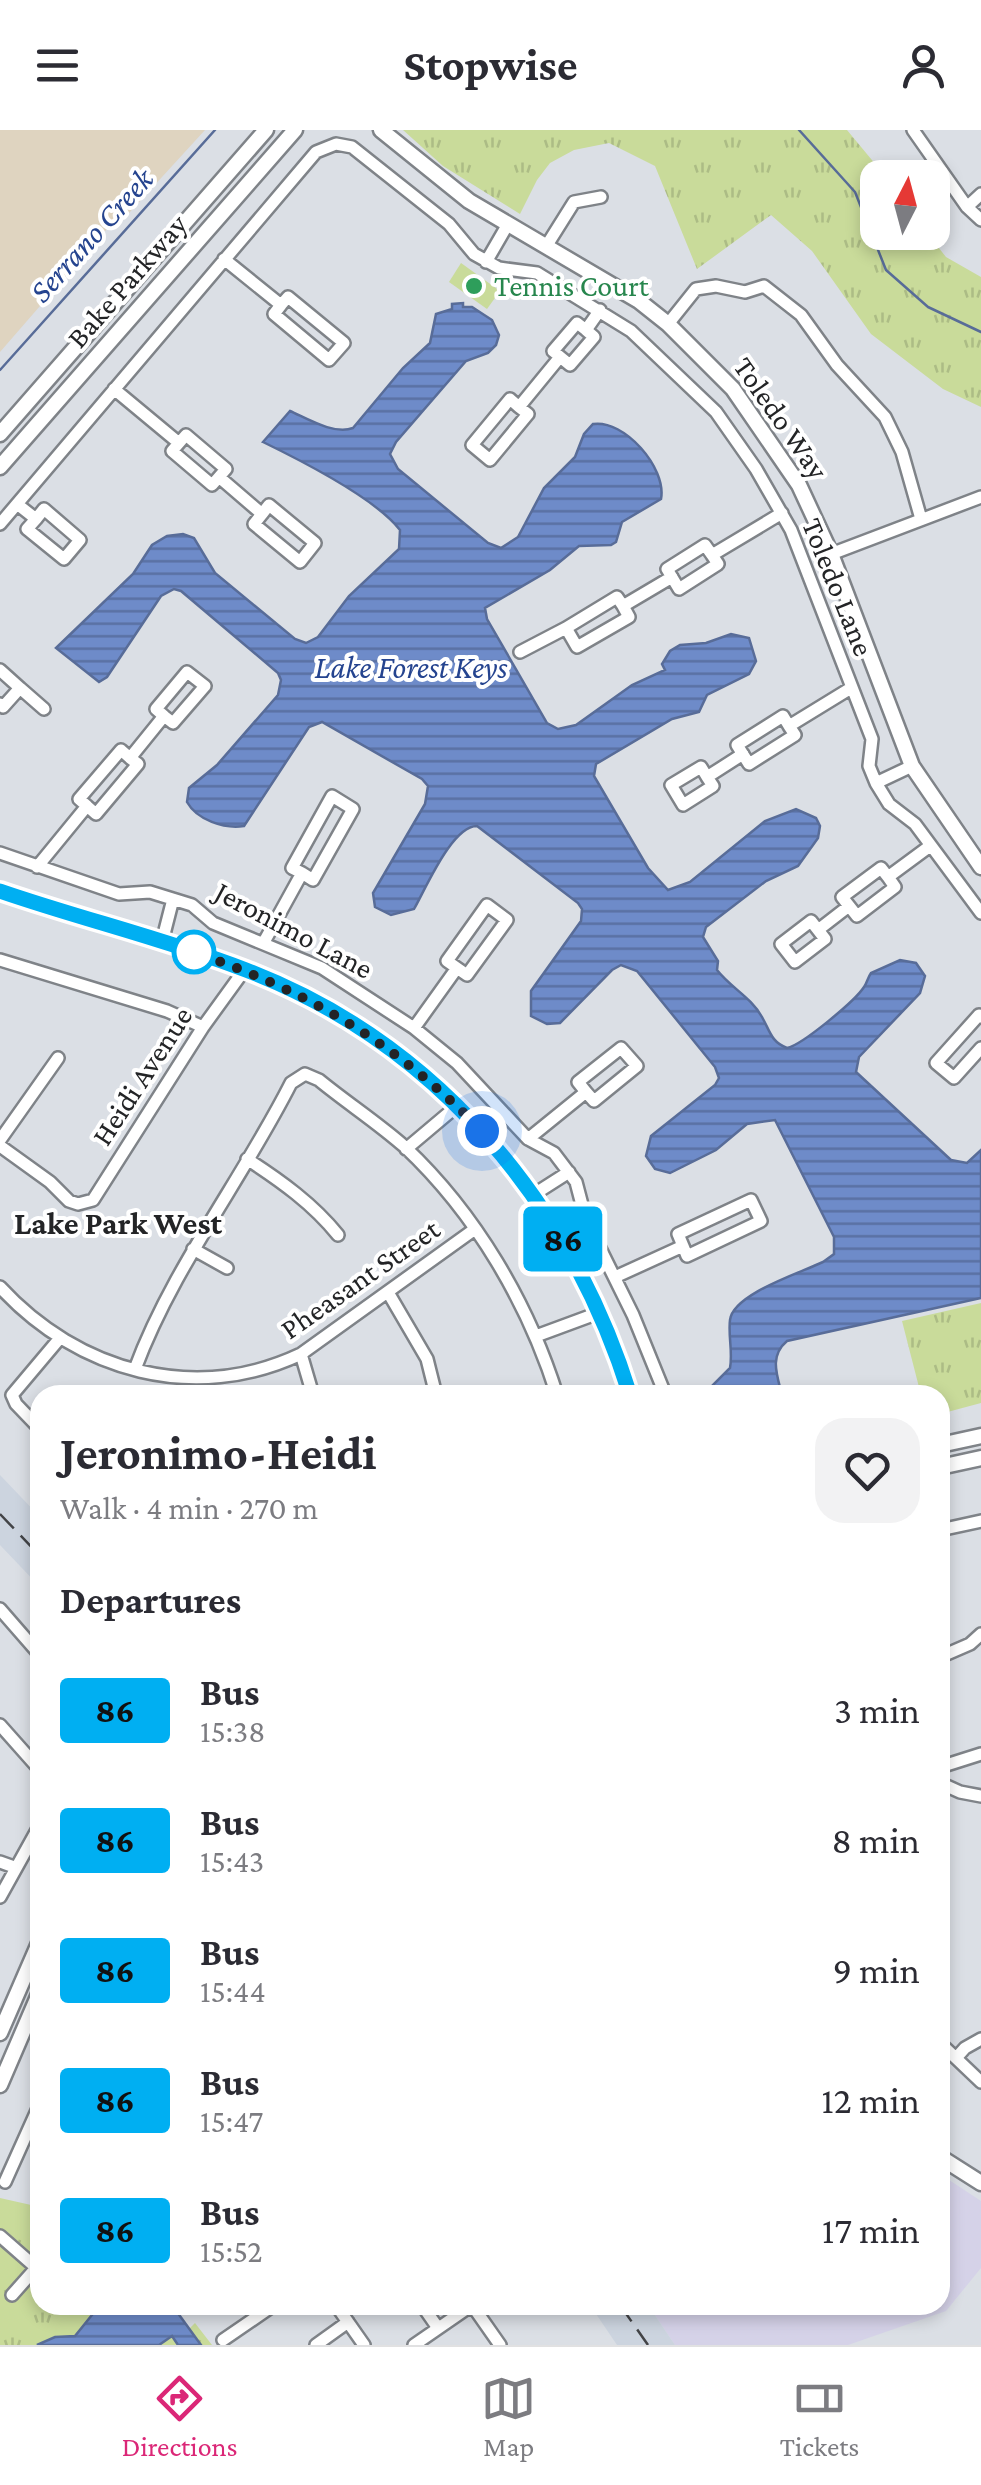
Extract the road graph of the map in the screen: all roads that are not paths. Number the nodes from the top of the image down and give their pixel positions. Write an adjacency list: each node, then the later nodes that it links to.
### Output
1 (266, 130): 20 (main road, Bake Parkway)
2 (295, 130): 22 (main road, Bake Parkway)
3 (381, 130): 9 (main road, Toledo Way)
4 (913, 130): 7 (street)
5 (981, 194): 7 (street)
6 (601, 197): 10 (street)
7 (967, 207): 8 (street)
8 (981, 220)
9 (508, 224): 10 (main road, Toledo Way); 12 (street)
10 (546, 245): 15 (main road, Toledo Way)
11 (224, 259): 12 (street); 13 (street); 18 (street)
12 (486, 262): 14 (street, Toledo Lane)
13 (281, 305): 13 (street)
14 (600, 310): 16 (street); 26 (street, Toledo Lane)
15 (668, 324): 29 (street); 31 (main road, Toledo Way)
16 (586, 330): 17 (street); 17 (street)
17 (560, 357): 19 (street)
18 (114, 389): 21 (street); 25 (street)
19 (519, 407): 19 (street)
20 (0, 434)
21 (179, 443): 23 (street); 23 (street)
22 (0, 468)
23 (219, 477): 27 (street)
24 (981, 497): 29 (street)
25 (17, 504): 28 (street); 30 (street)
26 (782, 513): 32 (street); 39 (street, Toledo Lane)
27 (262, 514): 27 (street)
28 (36, 519): 28 (street)
29 (922, 520): 31 (street)
30 (0, 524)
31 (831, 554): 46 (main road, Toledo Way)
32 (712, 555): 33 (street); 33 (street)
33 (672, 578): 34 (street)
34 (623, 606): 35 (street); 35 (street)
35 (566, 628): 36 (street)
36 (520, 652)
37 (0, 670): 38 (street)
38 (20, 688): 40 (street); 41 (street)
39 (851, 688): 43 (street); 48 (street, Toledo Lane)
40 (0, 704)
41 (44, 709)
42 (164, 716): 42 (street); 45 (street)
43 (789, 726): 44 (street); 44 (street)
44 (743, 754): 47 (street)
45 (130, 758): 49 (street); 49 (street)
46 (912, 766): 48 (street); 53 (main road, Toledo Way)
47 (707, 776)
48 (876, 784): 50 (street)
49 (87, 806): 52 (street)
50 (930, 846): 55 (street); 59 (street)
51 (0, 853): 52 (street, Jeronimo Lane)
52 (37, 867): 57 (street, Jeronimo Lane)
53 (981, 867)
54 (302, 874): 54 (street); 62 (street)
55 (888, 877): 58 (street); 58 (street)
56 (0, 891): 61 (main road)
57 (173, 898): 61 (street); 62 (street, Jeronimo Lane)
58 (849, 906): 60 (street)
59 (981, 913)
60 (818, 930)
61 (162, 942): 65 (main road)
62 (264, 942): 68 (street, Jeronimo Lane)
63 (0, 960): 67 (street)
64 (457, 968): 64 (street); 68 (street)
65 (245, 969): 67 (street, Heidi Avenue); 72 (main road)
66 (981, 1017): 69 (street)
67 (203, 1027): 74 (street, Heidi Avenue)
68 (414, 1028): 73 (street, Jeronimo Lane)
69 (981, 1048)
70 (58, 1058): 74 (street)
71 (586, 1092): 71 (street); 73 (street)
72 (457, 1106): 75 (street); 78 (main road)
73 (528, 1139): 77 (street, Jeronimo Lane)
74 (0, 1143)
75 (406, 1149): 76 (street); 79 (street)
76 (247, 1159): 80 (street); 82 (street)
77 (569, 1172): 78 (street); 84 (street)
78 (534, 1195): 87 (main road)
79 (475, 1229): 86 (street, Pheasant Street); 88 (street)
80 (338, 1235)
81 (683, 1246): 81 (street); 84 (street)
82 (193, 1250): 83 (street); 91 (street)
83 (227, 1268)
84 (615, 1277): 96 (street)
85 (0, 1287): 89 (street, Pheasant Street)
86 (389, 1294): 90 (street, Pheasant Street); 93 (street)
87 (601, 1312): 88 (street); 95 (main road)
88 (536, 1336): 94 (street)
89 (60, 1338): 91 (street, Pheasant Street); 97 (street)
90 (301, 1354): 91 (street, Pheasant Street); 92 (street)
91 (135, 1369)
92 (310, 1385)
93 (434, 1385)
94 (553, 1385)
95 (627, 1385)
96 (662, 1385)
97 (30, 1418)
98 (981, 1436): 99 (main road)
99 (950, 1443)
100 (981, 1458): 101 (main road)
101 (950, 1465)
102 (981, 1521): 103 (street)
103 (950, 1528)
104 (0, 1609): 106 (street)
105 (981, 1634): 107 (street)
106 (30, 1644)
107 (950, 1653)
108 (0, 1725): 110 (street)
109 (981, 1754): 111 (street)
110 (30, 1759)
111 (950, 1764)
112 (950, 1788): 113 (street)
113 (981, 1796)
114 (30, 1841): 116 (street)
115 (0, 1862): 116 (street)
116 (14, 1867): 117 (street)
117 (0, 1897)
118 (30, 1964): 120 (main road)
119 (30, 2016): 125 (main road)
120 (0, 2033)
121 (981, 2039): 123 (street)
122 (950, 2052): 123 (street)
123 (956, 2058): 124 (street)
124 (981, 2082)
125 (0, 2086)
126 (30, 2126): 128 (street)
127 (950, 2164): 129 (main road)
128 (5, 2182)
129 (981, 2184)
130 (0, 2236): 131 (street)
131 (30, 2263)
132 (30, 2278): 133 (street)
133 (12, 2295)
134 (259, 2315): 141 (street)
135 (343, 2315): 139 (street)
136 (429, 2315): 140 (street)
137 (457, 2315): 140 (street)
138 (479, 2315): 145 (street)
139 (348, 2322): 142 (street); 143 (street)
140 (438, 2328): 144 (street)
141 (222, 2340)
142 (316, 2345)
143 (364, 2345)
144 (414, 2345)
145 (500, 2345)

